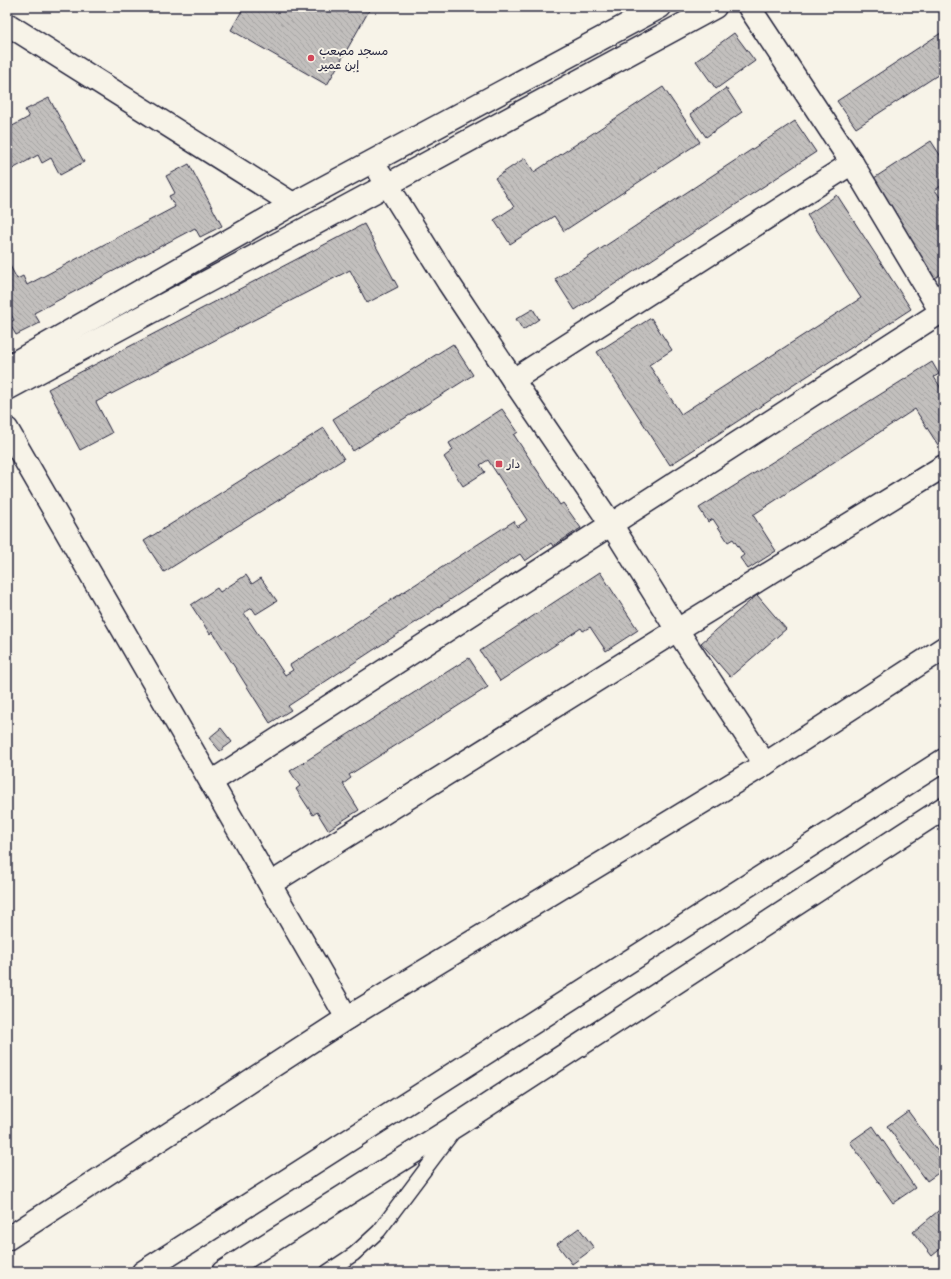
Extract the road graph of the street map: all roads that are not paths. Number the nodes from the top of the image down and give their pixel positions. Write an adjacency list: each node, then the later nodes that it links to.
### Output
1 (660, 7): 5 (main road)
2 (715, 7): 7 (main road)
3 (749, 7): 6 (main road)
4 (7, 24): 8 (main road)
5 (373, 162): 7 (main road); 8 (main road)
6 (852, 163): 9 (main road); 11 (main road)
7 (387, 185): 11 (main road); 12 (main road)
8 (294, 204): 10 (main road)
9 (943, 311): 15 (main road)
10 (7, 367)
11 (513, 380): 15 (main road)
12 (7, 389)
13 (7, 429): 20 (main road)
14 (944, 466): 16 (main road)
15 (611, 524): 16 (main road); 20 (main road)
16 (677, 630): 19 (main road); 22 (main road)
17 (944, 648): 19 (main road)
18 (944, 760): 26 (main road)
19 (765, 764): 23 (main road)
20 (211, 782): 22 (main road)
21 (944, 808): 24 (main road)
22 (270, 884): 23 (main road)
23 (346, 1018): 25 (main road)
24 (460, 1123): 27 (main road); 28 (lane)
25 (7, 1239)
26 (143, 1272)
27 (223, 1272)
28 (327, 1272)

